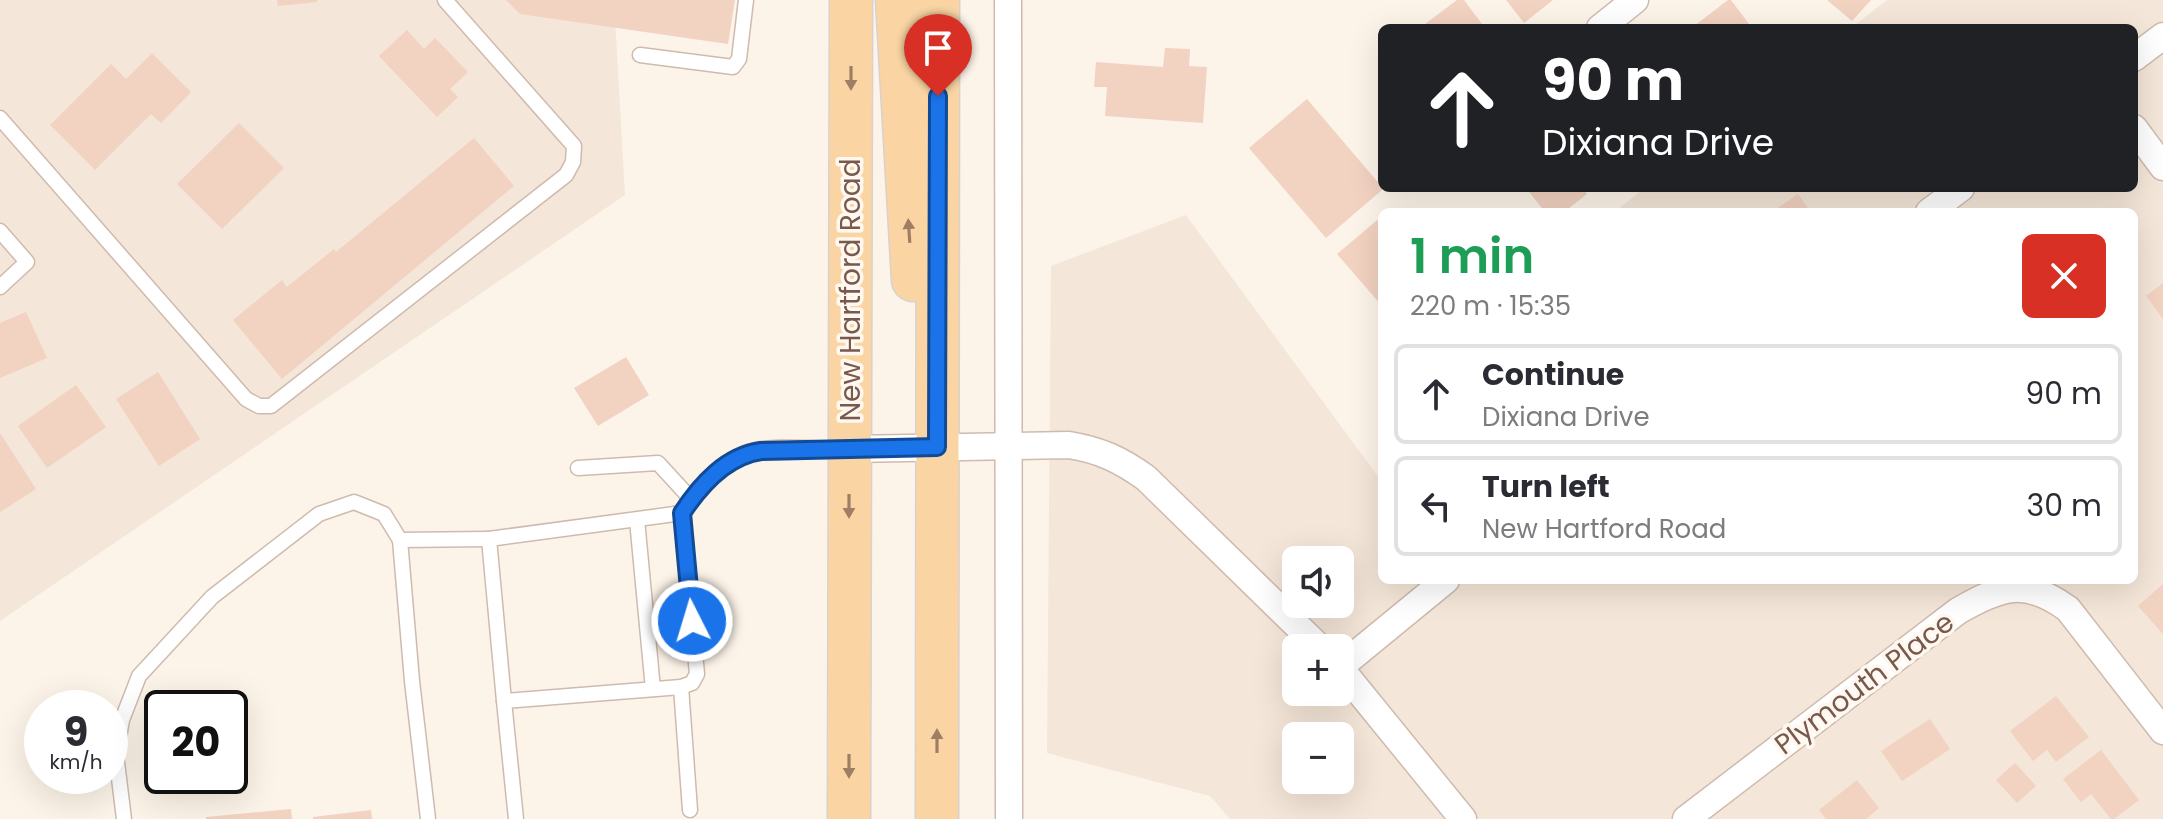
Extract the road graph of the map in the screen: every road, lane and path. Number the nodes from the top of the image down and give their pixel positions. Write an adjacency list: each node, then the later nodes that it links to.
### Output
1 (445, 0): 12 (lane)
2 (746, 0): 10 (lane)
3 (851, 0): 21 (main road, New Hartford Road, one-way to 21)
4 (897, 0): 20 (main road, one-way to 4)
5 (938, 0): 20 (main road)
6 (1008, 0): 19 (street)
7 (1635, 0): 8 (street)
8 (1605, 24)
9 (2163, 36): 11 (street)
10 (640, 55)
11 (2138, 55)
12 (0, 118)
13 (2138, 133): 14 (street)
14 (2163, 167)
15 (1956, 192): 16 (street)
16 (1934, 208)
17 (0, 231): 18 (lane)
18 (0, 287)
19 (1009, 445): 20 (street); 29 (street); 42 (street)
20 (937, 447): 21 (street); 41 (main road, one-way to 20)
21 (850, 449): 23 (lane); 40 (main road, New Hartford Road, one-way to 40)
22 (578, 468): 23 (lane)
23 (691, 499): 24 (lane)
24 (682, 513): 25 (lane); 32 (lane)
25 (637, 520): 26 (lane); 33 (lane)
26 (489, 539): 27 (lane); 34 (lane)
27 (400, 540): 37 (lane); 38 (lane)
28 (1441, 584): 30 (street)
29 (1306, 634)
30 (1354, 656)
31 (1354, 684): 43 (street)
32 (681, 687): 33 (lane); 36 (lane)
33 (653, 689): 34 (lane)
34 (504, 701): 39 (lane)
35 (2163, 731): 44 (street, Plymouth Place)
36 (690, 810)
37 (124, 819)
38 (428, 819)
39 (516, 819)
40 (849, 819)
41 (937, 819)
42 (1009, 819)
43 (1463, 819)
44 (1686, 819)

